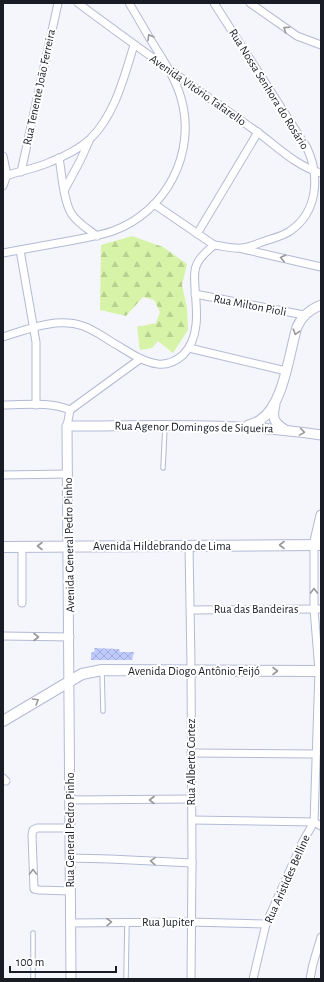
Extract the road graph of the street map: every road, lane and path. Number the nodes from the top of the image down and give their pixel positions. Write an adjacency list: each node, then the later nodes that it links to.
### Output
1 (58, 3): 13 (street, Rua Tenente João Ferreira)
2 (78, 3): 6 (street, Avenida Vitório Tafarello)
3 (129, 3): 8 (street, one-way to 3)
4 (214, 3): 14 (street, Rua Nossa Senhora do Rosário)
5 (250, 3): 7 (street, one-way to 5)
6 (134, 45): 8 (street, Avenida Vitório Tafarello); 10 (street)
7 (321, 45)
8 (170, 70): 9 (street, Avenida Vitório Tafarello); 18 (street)
9 (258, 132): 14 (street, Avenida Vitório Tafarello); 19 (street)
10 (89, 140): 12 (street); 17 (street)
11 (3, 156): 15 (street)
12 (60, 158): 13 (street); 17 (street)
13 (21, 172): 15 (street)
14 (318, 172): 22 (street, Rua Nossa Senhora do Rosário)
15 (4, 175): 16 (street)
16 (3, 186)
17 (65, 189): 20 (street)
18 (154, 204): 19 (street); 20 (street)
19 (197, 234): 21 (street)
20 (97, 236): 23 (street)
21 (214, 245): 22 (street, Rua Nossa Senhora do Rosário); 26 (street)
22 (242, 248): 25 (street, one-way to 22)
23 (20, 250): 24 (street); 29 (street)
24 (3, 253)
25 (321, 267)
26 (196, 294): 28 (street, Rua Milton Pioli); 31 (street)
27 (321, 305): 28 (street)
28 (304, 315): 33 (street, one-way to 33)
29 (34, 328): 30 (street); 32 (street); 36 (street)
30 (3, 337)
31 (189, 348): 32 (street); 33 (street)
32 (140, 359): 37 (street)
33 (286, 372): 34 (street)
34 (275, 404): 40 (street); 41 (street)
35 (3, 405): 36 (street)
36 (36, 405): 37 (street)
37 (70, 410): 38 (street, Avenida General Pedro Pinho)
38 (67, 426): 39 (street, Rua Agenor Domingos de Siqueira); 44 (street, Avenida General Pedro Pinho)
39 (165, 426): 40 (street, Rua Agenor Domingos de Siqueira); 43 (lane)
40 (245, 427): 41 (street, Rua Agenor Domingos de Siqueira)
41 (284, 429): 42 (street, Rua Agenor Domingos de Siqueira, one-way to 42)
42 (321, 435)
43 (163, 468)
44 (68, 474): 45 (street); 49 (street, Avenida General Pedro Pinho)
45 (3, 475)
46 (321, 515): 47 (street, Rua Aristides Belline)
47 (318, 545): 50 (main road, Avenida Hildebrando de Lima, one-way to 50); 53 (street, Rua Aristides Belline, one-way to 47)
48 (22, 546): 49 (main road, Avenida Hildebrando de Lima, one-way to 48); 51 (main road, Avenida Hildebrando de Lima); 52 (street)
49 (68, 546): 50 (main road, Avenida Hildebrando de Lima); 56 (street, Avenida General Pedro Pinho)
50 (189, 546): 54 (street, Rua Alberto Cortez)
51 (3, 547)
52 (22, 603)
53 (317, 609): 54 (street, Rua das Bandeiras); 59 (street, Rua Aristides Belline)
54 (190, 610): 58 (street, Rua Alberto Cortez)
55 (3, 636): 56 (street, one-way to 56)
56 (70, 637): 60 (street, Avenida General Pedro Pinho)
57 (102, 670): 58 (main road, Avenida Diogo Antônio Feijó); 60 (main road, Avenida Diogo Antônio Feijó); 61 (lane)
58 (191, 671): 59 (main road, Avenida Diogo Antônio Feijó, one-way to 59); 63 (street, Rua Alberto Cortez)
59 (320, 671): 64 (street, Rua Aristides Belline)
60 (70, 680): 62 (main road, Avenida Diogo Antônio Feijó, one-way to 60); 66 (street, Rua General Pedro Pinho)
61 (103, 711)
62 (3, 721)
63 (191, 753): 64 (street); 65 (street, Rua Alberto Cortez)
64 (316, 754): 69 (street, Rua Aristides Belline)
65 (191, 799): 66 (street, one-way to 66); 68 (street, Rua Alberto Cortez)
66 (70, 800): 71 (street, Rua General Pedro Pinho)
67 (321, 813): 69 (street)
68 (192, 820): 69 (street); 73 (street, Rua Alberto Cortez)
69 (314, 822): 70 (street); 78 (street, Rua Aristides Belline)
70 (321, 826)
71 (70, 828): 72 (street, Rua General Pedro Pinho); 74 (street, one-way to 71)
72 (70, 858): 73 (street, one-way to 72); 74 (street, Rua General Pedro Pinho)
73 (192, 863): 76 (street, Rua Alberto Cortez)
74 (70, 891): 77 (street, Rua General Pedro Pinho)
75 (127, 922): 76 (street, Rua Jupiter); 77 (street, Rua Jupiter, one-way to 75); 83 (lane)
76 (190, 922): 78 (street, Rua Jupiter); 84 (street, Rua Alberto Cortez)
77 (70, 923): 82 (street, Rua General Pedro Pinho)
78 (266, 924): 85 (street, Rua Aristides Belline)
79 (33, 932): 81 (lane)
80 (321, 937): 86 (street)
81 (33, 979)
82 (71, 979)
83 (126, 979)
84 (190, 979)
85 (253, 979)
86 (310, 979)

